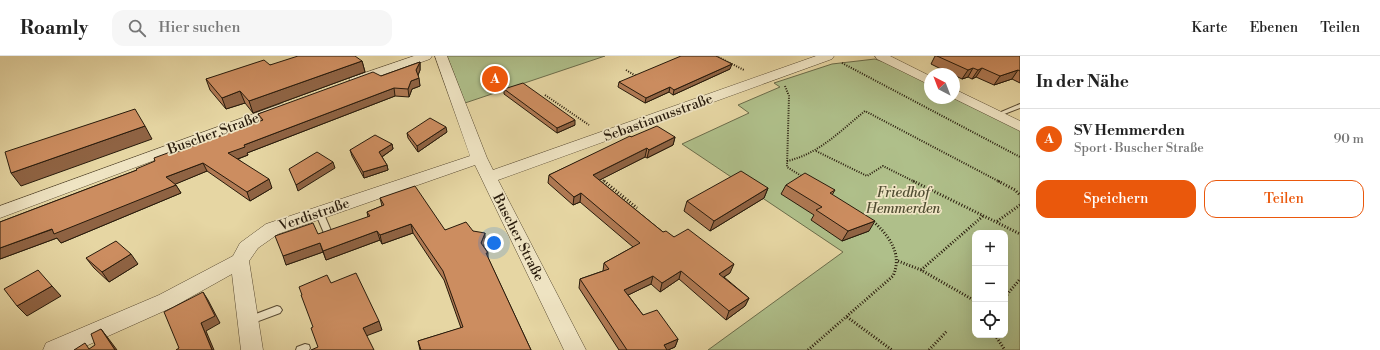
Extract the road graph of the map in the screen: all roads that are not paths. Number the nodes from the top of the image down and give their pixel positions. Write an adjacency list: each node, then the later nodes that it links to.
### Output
1 (426, 56): 6 (street)
2 (441, 56): 12 (street, Buscher Straße)
3 (828, 56): 13 (street, Sebastianusstraße)
4 (881, 56): 5 (street)
5 (924, 78)
6 (339, 87)
7 (960, 96): 10 (street)
8 (295, 103): 14 (street, Buscher Straße)
9 (1020, 106): 10 (lane)
10 (997, 116): 11 (street)
11 (1020, 127)
12 (479, 158): 13 (street, Buscher Straße); 15 (street, Verdistraße)
13 (489, 177): 22 (street, Buscher Straße)
14 (0, 212)
15 (319, 212): 16 (lane); 17 (street, Verdistraße)
16 (328, 233)
17 (240, 261): 19 (street); 20 (street, Verdistraße)
18 (278, 310): 19 (lane)
19 (248, 321): 21 (street)
20 (54, 350)
21 (252, 350)
22 (575, 350)

